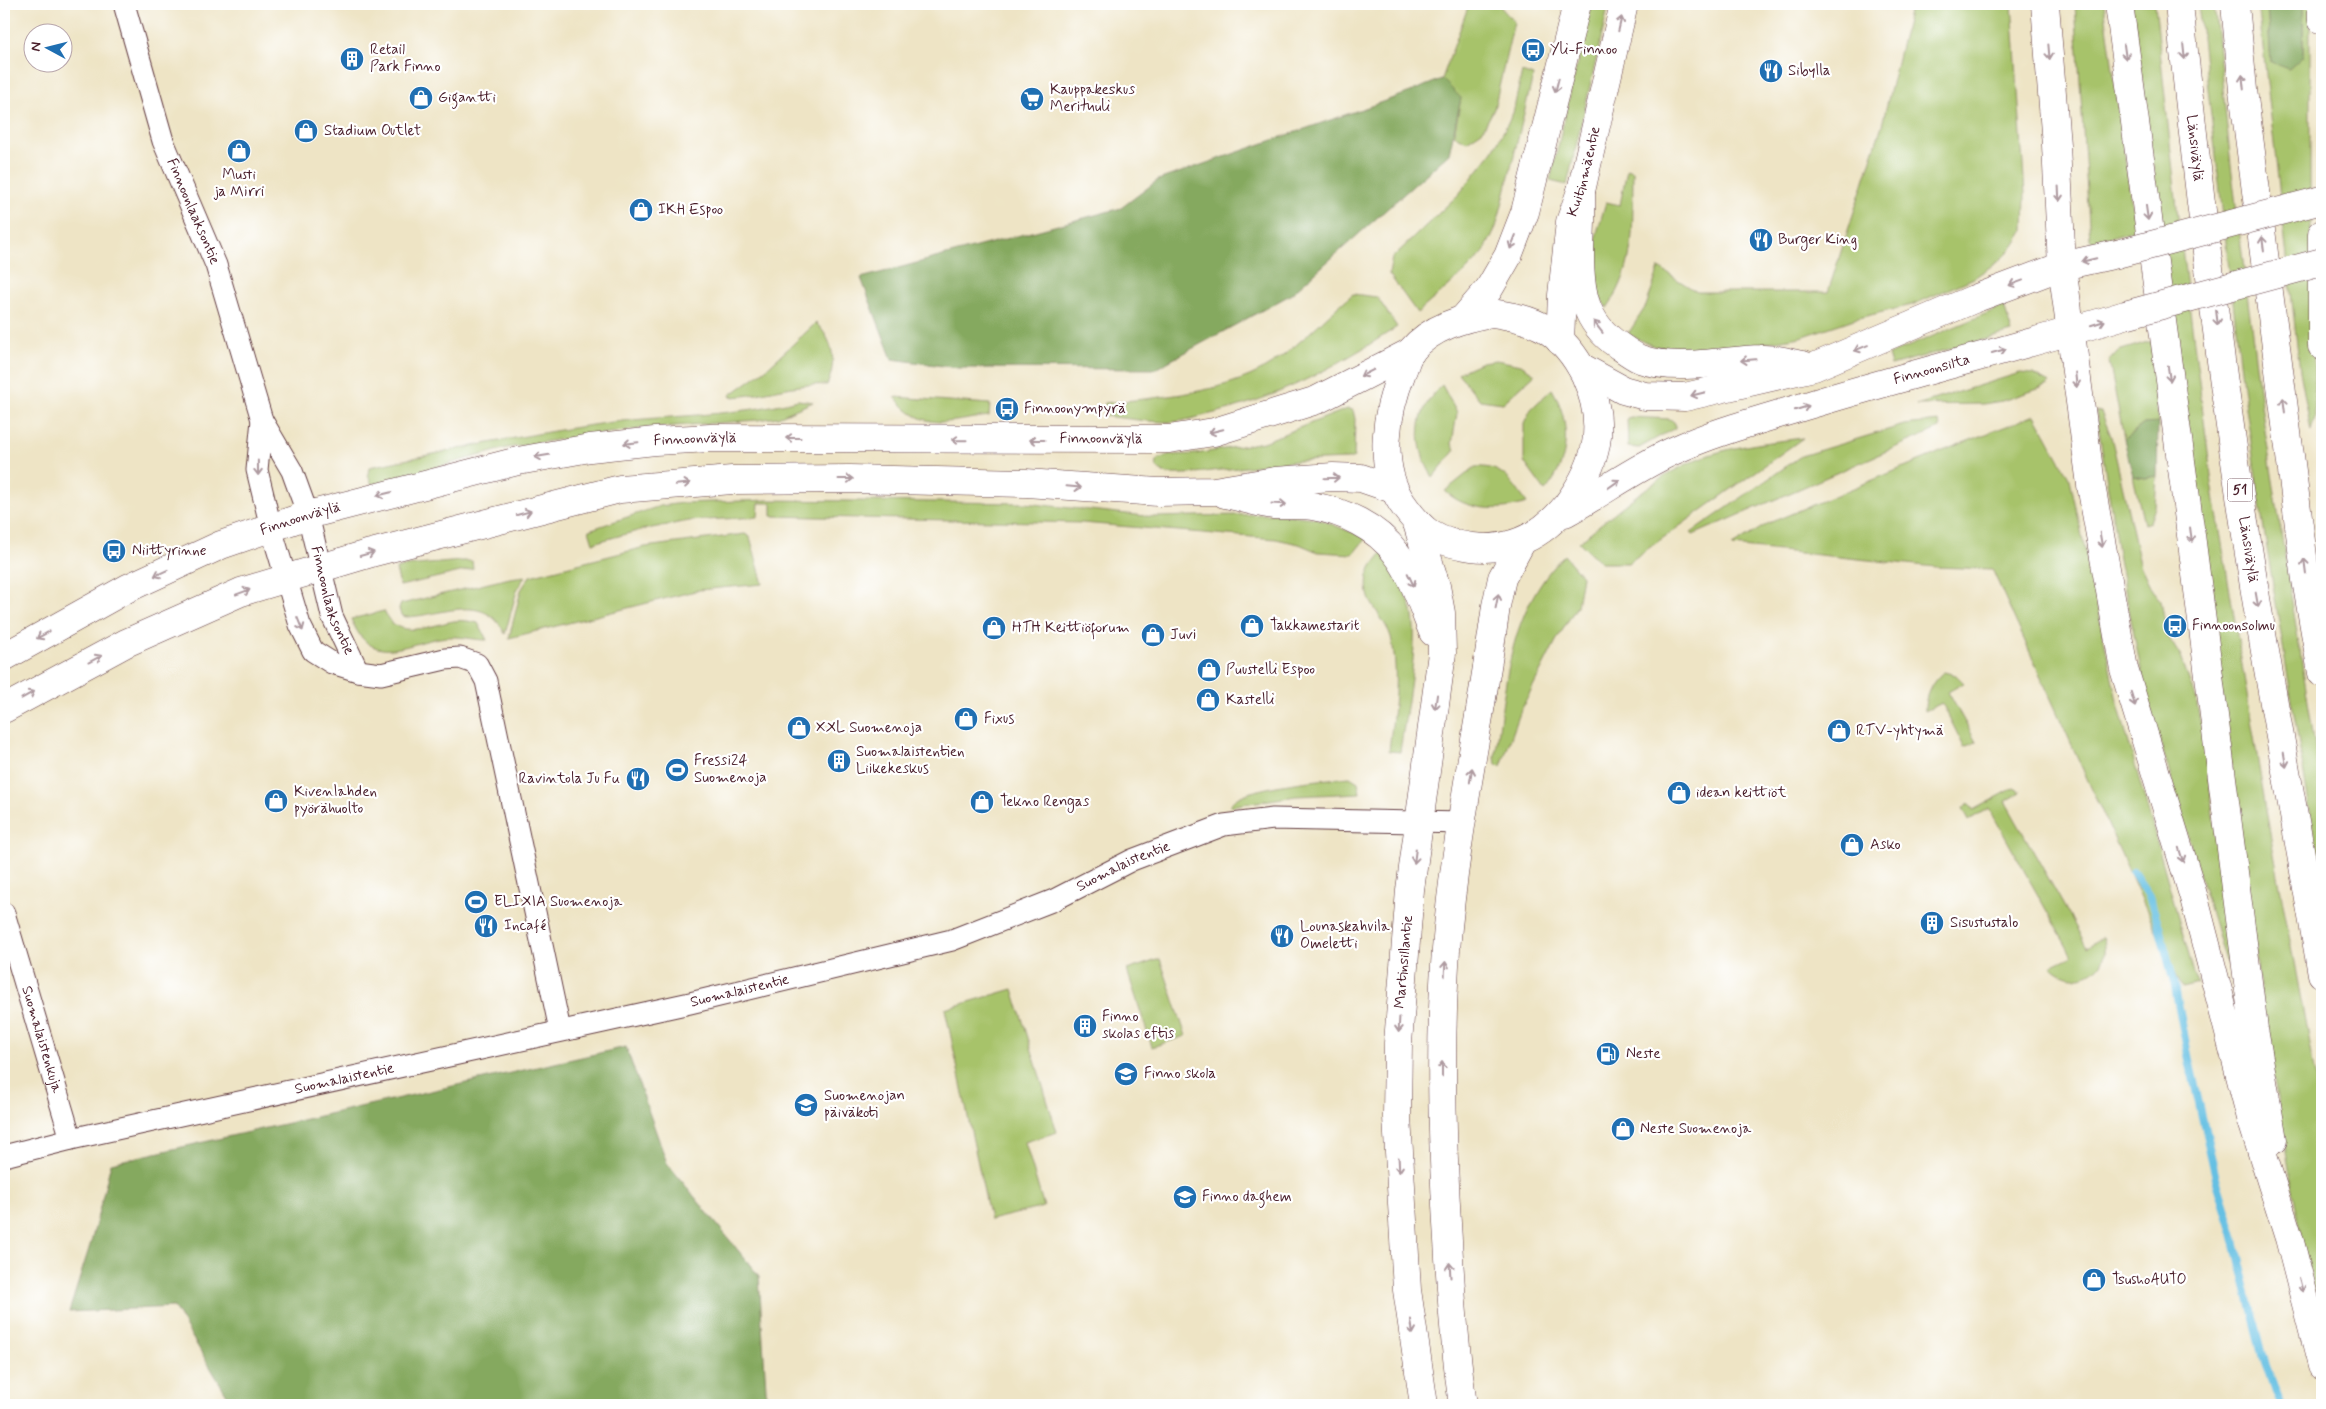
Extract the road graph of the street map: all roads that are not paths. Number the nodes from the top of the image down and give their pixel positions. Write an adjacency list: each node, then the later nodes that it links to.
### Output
1 (124, 4): 22 (street, Finnoonlaaksontie)
2 (1576, 4): 15 (main road, one-way to 15)
3 (1624, 4): 10 (main road, Kuitinmäentie, one-way to 3)
4 (2045, 4): 14 (main road, one-way to 14)
5 (2119, 4): 44 (main road, one-way to 44)
6 (2180, 4): 40 (main road, Länsiväylä / 51, one-way to 40)
7 (2235, 4): 35 (main road, one-way to 7)
8 (2322, 4): 9 (main road)
9 (2322, 20)
10 (1581, 191): 17 (main road, Kuitinmäentie); 21 (main road, one-way to 10)
11 (2322, 200): 14 (main road, one-way to 14, bridge)
12 (2322, 234): 18 (main road)
13 (2322, 262): 16 (main road, Finnoonsilta, one-way to 13, bridge)
14 (2062, 266): 16 (main road); 21 (main road, one-way to 21)
15 (1464, 318): 17 (main road); 19 (main road)
16 (2072, 331): 26 (main road, Finnoonsilta, one-way to 16); 44 (main road, one-way to 44)
17 (1560, 341): 20 (main road)
18 (2322, 346)
19 (1411, 352): 23 (main road); 25 (main road, Finnoonväylä, one-way to 25)
20 (1581, 367): 21 (main road, one-way to 20); 26 (main road)
21 (1814, 367)
22 (262, 420): 25 (street, Finnoonlaaksontie); 28 (street, Finnoonlaaksontie, one-way to 28)
23 (1393, 489): 24 (main road, one-way to 23); 27 (main road)
24 (1214, 491): 30 (main road, one-way to 24); 32 (main road, one-way to 32)
25 (308, 515): 28 (main road, Finnoonväylä); 30 (street, Finnoonlaaksontie)
26 (1557, 517): 29 (main road)
27 (1416, 523): 29 (main road); 32 (main road, Martinsillantie)
28 (271, 528): 31 (street, Finnoonlaaksontie); 33 (main road, Finnoonväylä, one-way to 33)
29 (1521, 543): 38 (main road, one-way to 29)
30 (320, 567): 31 (main road); 34 (street, Finnoonlaaksontie)
31 (285, 578): 34 (street, Finnoonlaaksontie, one-way to 34); 36 (main road, one-way to 31)
32 (1442, 653): 37 (main road, Martinsillantie, one-way to 37)
33 (4, 657)
34 (358, 671): 41 (street, Finnoonlaaksontie)
35 (2322, 673)
36 (4, 709)
37 (1419, 822): 38 (street, Suomalaistentie); 41 (street, Suomalaistentie); 46 (main road, Martinsillantie, one-way to 46)
38 (1463, 823): 47 (main road, one-way to 38)
39 (4, 913): 42 (street, Suomalaistenkuja)
40 (2322, 974)
41 (560, 1030): 42 (street, Suomalaistentie)
42 (71, 1139): 43 (street, Suomalaistentie)
43 (4, 1156)
44 (2289, 1238): 45 (main road, one-way to 45)
45 (2322, 1366)
46 (1424, 1405)
47 (1463, 1405)

